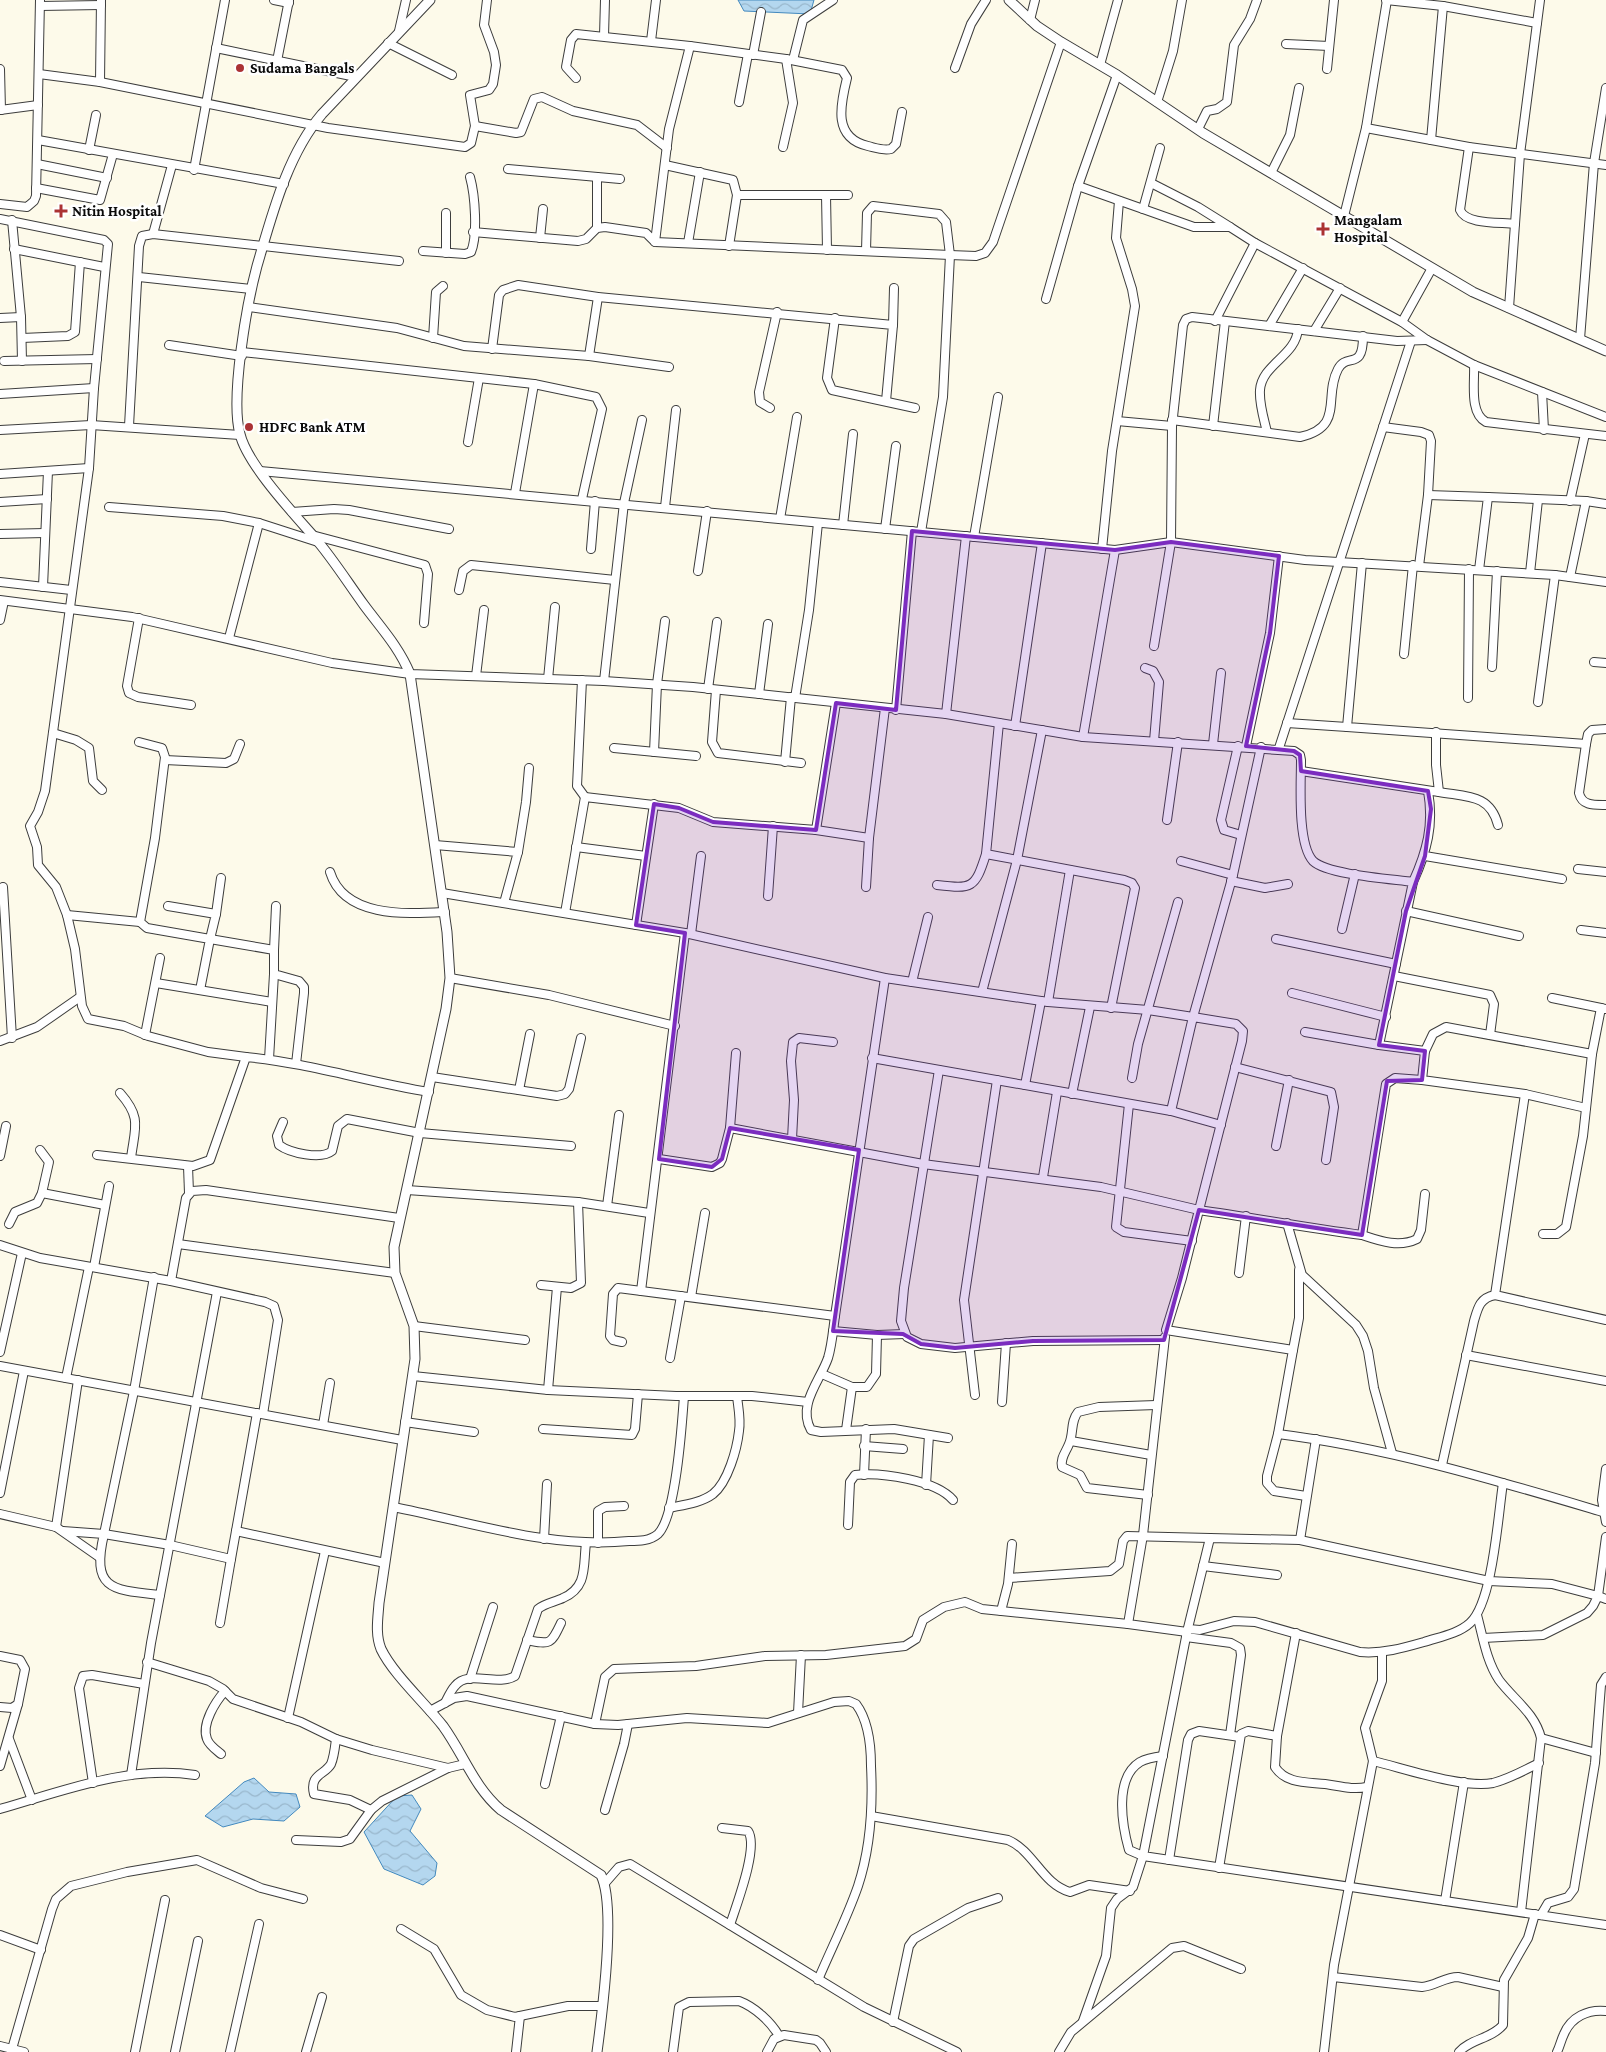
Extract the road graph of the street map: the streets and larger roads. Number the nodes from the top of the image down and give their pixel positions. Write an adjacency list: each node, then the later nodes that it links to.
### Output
1 (225, 0): 33 (street)
2 (274, 0): 18 (street)
3 (406, 0): 25 (street)
4 (430, 0): 25 (street)
5 (487, 0): 57 (street)
6 (606, 0): 26 (street)
7 (656, 0): 27 (street)
8 (833, 0): 35 (street)
9 (986, 0): 38 (street)
10 (1008, 0): 23 (street)
11 (1035, 0): 23 (street)
12 (1118, 0): 37 (street)
13 (1182, 0): 50 (street)
14 (1257, 0): 59 (street)
15 (1334, 0): 32 (street)
16 (1386, 0): 21 (street); 58 (street)
17 (1540, 0): 24 (street)
18 (289, 2): 36 (street)
19 (40, 3): 20 (street); 41 (street)
20 (101, 3): 46 (street)
21 (1443, 6): 24 (street); 61 (street)
22 (761, 12): 34 (street)
23 (1030, 20): 28 (street)
24 (1537, 23): 68 (street)
25 (399, 31): 29 (street)
26 (604, 36): 27 (street); 45 (street)
27 (651, 41): 31 (street)
28 (1061, 42): 37 (street); 113 (street)
29 (388, 43): 42 (street); 44 (street)
30 (1286, 44): 32 (street)
31 (690, 46): 34 (street); 64 (street)
32 (1329, 46): 40 (street)
33 (216, 48): 36 (street); 51 (street)
34 (751, 54): 35 (street); 49 (street)
35 (789, 59): 54 (street); 62 (street)
36 (277, 61): 44 (street)
37 (1100, 65): 43 (street)
38 (955, 68)
39 (0, 69): 53 (street)
40 (1327, 69)
41 (39, 74): 46 (street); 52 (street)
42 (452, 75)
43 (1117, 76): 50 (street); 84 (street)
44 (356, 77): 56 (street)
45 (576, 78)
46 (100, 82): 51 (street)
47 (1299, 88): 77 (street)
48 (1606, 88): 69 (street)
49 (739, 102)
50 (1157, 102): 59 (street)
51 (207, 103): 56 (street); 74 (street)
52 (38, 105): 53 (street); 60 (street)
53 (0, 110)
54 (902, 112)
55 (96, 115): 66 (street)
56 (312, 125): 57 (street); 83 (street)
57 (475, 126): 64 (street)
58 (1366, 128): 61 (street); 94 (street)
59 (1198, 129): 77 (street)
60 (38, 140): 66 (street); 70 (street)
61 (1431, 140): 63 (street)
62 (784, 147)
63 (1469, 147): 68 (street); 97 (street)
64 (667, 148): 72 (street)
65 (1160, 148): 82 (street)
66 (89, 150): 67 (street)
67 (113, 154): 71 (street); 80 (street)
68 (1520, 154): 69 (street); 97 (street)
69 (1594, 162): 73 (street); 142 (street)
70 (37, 164): 80 (street); 85 (street)
71 (172, 166): 74 (street); 101 (street)
72 (665, 166): 76 (street); 103 (street)
73 (1606, 166)
74 (194, 170): 83 (street)
75 (508, 170): 79 (street)
76 (700, 172): 86 (street); 104 (street)
77 (1271, 173): 94 (street)
78 (470, 177): 100 (street)
79 (597, 177): 81 (street); 98 (street)
80 (107, 178): 85 (street)
81 (620, 179)
82 (1151, 183): 92 (street); 99 (street)
83 (284, 184): 107 (street)
84 (1078, 186): 89 (street); 125 (street)
85 (36, 188): 90 (street)
86 (737, 195): 87 (street); 106 (street)
87 (826, 195): 88 (street); 109 (street)
88 (848, 195)
89 (1119, 201): 92 (street); 168 (street)
90 (0, 204)
91 (543, 209): 102 (street)
92 (1144, 209): 99 (street)
93 (446, 213): 112 (street)
94 (1344, 216): 118 (street)
95 (0, 219): 96 (street)
96 (12, 220): 108 (street); 116 (street)
97 (1515, 224): 127 (street)
98 (597, 228): 102 (street); 103 (street)
99 (1230, 228): 105 (street)
100 (473, 232): 102 (street); 112 (street)
101 (153, 234): 107 (street); 119 (street)
102 (540, 238)
103 (655, 242): 104 (street)
104 (688, 243): 106 (street)
105 (1255, 243): 117 (street); 132 (street)
106 (729, 246): 109 (street)
107 (263, 247): 114 (street); 121 (street)
108 (14, 249): 115 (street); 129 (street)
109 (827, 250): 111 (street)
110 (423, 251): 112 (street)
111 (866, 251): 113 (street); 113 (street)
112 (446, 253)
113 (950, 255): 210 (street)
114 (399, 261)
115 (80, 262): 116 (street); 140 (street)
116 (104, 267): 150 (street)
117 (1303, 268): 123 (street); 136 (street)
118 (1432, 268): 127 (street); 134 (street)
119 (139, 277): 121 (street); 171 (street)
120 (443, 286): 141 (street)
121 (251, 288): 126 (street)
122 (894, 288): 135 (street)
123 (1340, 288): 134 (street); 138 (street)
124 (598, 297): 128 (street); 146 (street); 149 (street)
125 (1046, 299)
126 (249, 307): 141 (street); 148 (street)
127 (1509, 308): 142 (street)
128 (776, 312): 131 (street); 162 (street)
129 (21, 317): 130 (street); 140 (street)
130 (0, 318)
131 (835, 318): 135 (street); 161 (street)
132 (1215, 321): 133 (street); 169 (street)
133 (1225, 322): 136 (street); 172 (street)
134 (1402, 322): 143 (street)
135 (893, 325): 161 (street)
136 (1269, 326): 137 (street)
137 (1298, 329): 138 (street); 176 (street)
138 (1314, 331): 139 (street)
139 (1363, 336): 144 (street); 176 (street)
140 (22, 338): 151 (street)
141 (433, 338): 146 (street)
142 (1580, 339): 147 (street)
143 (1427, 340): 144 (street); 153 (street)
144 (1411, 341): 173 (street)
145 (169, 345): 148 (street)
146 (492, 350): 149 (street)
147 (1606, 351)
148 (242, 354): 155 (street); 179 (street)
149 (590, 356): 154 (street)
150 (97, 359): 151 (street); 157 (street)
151 (22, 361): 152 (street)
152 (4, 362)
153 (1474, 365): 158 (street); 175 (street)
154 (669, 367)
155 (479, 378): 156 (street); 181 (street)
156 (534, 384): 187 (street); 191 (street)
157 (94, 388): 159 (street); 170 (street)
158 (1542, 392): 166 (street); 175 (street)
159 (0, 394)
160 (998, 397): 213 (street)
161 (886, 401): 163 (street)
162 (770, 408)
163 (915, 408)
164 (676, 410): 199 (street)
165 (797, 417): 203 (street)
166 (1606, 417)
167 (642, 420): 197 (street)
168 (1117, 421): 169 (street); 218 (street)
169 (1172, 423): 172 (street); 215 (street)
170 (91, 425): 171 (street); 174 (street); 183 (street)
171 (129, 426): 179 (street)
172 (1213, 426): 176 (street)
173 (1383, 427): 188 (street); 221 (street)
174 (0, 430)
175 (1544, 430): 178 (street)
176 (1267, 432)
177 (854, 434): 206 (street)
178 (1585, 434): 180 (street); 194 (street)
179 (240, 435): 184 (street)
180 (1606, 436)
181 (468, 442)
182 (896, 446): 208 (street)
183 (89, 468): 185 (street); 235 (street)
184 (260, 470): 187 (street); 202 (street)
185 (48, 471): 186 (street); 190 (street)
186 (0, 474)
187 (516, 493): 191 (street)
188 (1428, 495): 189 (street); 223 (street)
189 (1488, 497): 192 (street); 225 (street)
190 (47, 499): 196 (street); 211 (street)
191 (582, 499): 193 (street)
192 (1538, 500): 194 (street); 228 (street)
193 (595, 501): 197 (street); 217 (street)
194 (1570, 501): 195 (street)
195 (1586, 501): 198 (street); 230 (street)
196 (0, 502)
197 (624, 503): 199 (street); 231 (street)
198 (1606, 504)
199 (665, 507): 201 (street)
200 (109, 508): 204 (street)
201 (707, 511): 203 (street); 226 (street)
202 (292, 512): 207 (street); 214 (street)
203 (780, 518): 205 (street)
204 (259, 523): 214 (street); 247 (street)
205 (818, 523): 206 (street); 263 (street)
206 (843, 524): 208 (street)
207 (449, 529)
208 (885, 529): 209 (street)
209 (912, 531): 210 (street); 269 (street)
210 (921, 532): 213 (street)
211 (45, 533): 212 (street); 234 (street)
212 (0, 534)
213 (970, 537): 216 (street); 270 (street)
214 (315, 539): 245 (street); 255 (street)
215 (1171, 542): 219 (street); 220 (street); 248 (street)
216 (1042, 544): 218 (street); 273 (street)
217 (591, 549)
218 (1102, 549): 219 (street)
219 (1115, 550): 279 (street)
220 (1279, 556): 221 (street); 286 (street)
221 (1338, 562): 222 (street); 272 (street)
222 (1362, 563): 223 (street); 274 (street)
223 (1416, 565): 224 (street); 249 (street)
224 (1469, 569): 225 (street); 264 (street)
225 (1479, 570): 227 (street)
226 (698, 571)
227 (1497, 571): 228 (street); 252 (street)
228 (1530, 573): 229 (street)
229 (1555, 575): 230 (street); 265 (street)
230 (1570, 577): 233 (street)
231 (615, 580): 236 (street); 259 (street)
232 (0, 582): 234 (street)
233 (1606, 582)
234 (43, 587): 235 (street)
235 (71, 590): 239 (street)
236 (459, 590)
237 (2, 600): 239 (street); 242 (street)
238 (555, 607): 257 (street)
239 (68, 609): 241 (street); 278 (street)
240 (484, 610): 256 (street)
241 (139, 618): 247 (street); 267 (street)
242 (0, 620)
243 (665, 621): 260 (street)
244 (718, 622): 261 (street)
245 (424, 623)
246 (768, 624): 262 (street)
247 (229, 638): 255 (street)
248 (1154, 646)
249 (1404, 654)
250 (1594, 662): 251 (street)
251 (1606, 663)
252 (1492, 667)
253 (1145, 668): 280 (street)
254 (1221, 673): 284 (street)
255 (410, 674): 256 (street); 309 (street)
256 (476, 676): 257 (street)
257 (548, 679): 258 (street)
258 (582, 680): 259 (street); 300 (street)
259 (604, 681): 260 (street)
260 (657, 684): 261 (street); 290 (street)
261 (712, 690): 262 (street); 293 (street)
262 (759, 694): 263 (street)
263 (793, 697): 266 (street); 293 (street)
264 (1468, 698)
265 (1538, 702)
266 (836, 703): 268 (street); 306 (street)
267 (191, 705)
268 (885, 708): 269 (street); 308 (street)
269 (896, 710): 270 (street)
270 (946, 714): 271 (street)
271 (999, 723): 273 (street); 312 (street)
272 (1287, 723): 274 (street); 289 (street)
273 (1015, 726): 276 (street)
274 (1347, 727): 277 (street)
275 (1606, 729): 285 (street)
276 (1042, 730): 279 (street); 316 (street)
277 (1436, 732): 285 (street); 299 (street)
278 (53, 733): 297 (street); 341 (street)
279 (1084, 737): 280 (street)
280 (1154, 741): 282 (street)
281 (139, 742): 292 (street)
282 (1178, 742): 284 (street); 303 (street)
283 (240, 744): 292 (street)
284 (1213, 744): 286 (street)
285 (1586, 744): 302 (street)
286 (1242, 746): 287 (street); 307 (street)
287 (1261, 747): 289 (street); 307 (street)
288 (614, 748): 290 (street)
289 (1279, 748): 296 (street)
290 (654, 752): 291 (street)
291 (696, 756)
292 (165, 760): 343 (street)
293 (785, 762): 294 (street)
294 (801, 763)
295 (529, 768): 311 (street)
296 (1301, 771): 298 (street); 322 (street)
297 (102, 790)
298 (1428, 790): 299 (street); 315 (street)
299 (1440, 792): 304 (street)
300 (585, 797): 301 (street); 310 (street)
301 (654, 804): 305 (street); 313 (street)
302 (1606, 805)
303 (1167, 820)
304 (1498, 825)
305 (773, 826): 306 (street); 332 (street)
306 (816, 830): 308 (street)
307 (1241, 835): 324 (street)
308 (869, 838): 330 (street)
309 (435, 845): 311 (street); 331 (street)
310 (576, 847): 313 (street); 339 (street)
311 (518, 852): 334 (street)
312 (986, 854): 316 (street); 328 (street)
313 (646, 856): 344 (street)
314 (701, 856): 347 (street)
315 (1425, 856): 325 (street); 326 (street)
316 (1017, 860): 319 (street); 362 (street)
317 (1181, 861): 324 (street)
318 (1578, 869): 321 (street)
319 (1070, 870): 367 (street); 369 (street)
320 (330, 872): 338 (street)
321 (1606, 872)
322 (1355, 874): 326 (street); 345 (street)
323 (221, 878): 340 (street)
324 (1232, 878): 327 (street); 372 (street)
325 (1562, 879)
326 (1414, 882): 337 (street)
327 (1288, 884)
328 (938, 885)
329 (3, 887): 379 (street)
330 (866, 887)
331 (442, 893): 334 (street); 338 (street)
332 (768, 896)
333 (1178, 902): 371 (street)
334 (504, 903): 339 (street)
335 (168, 906): 340 (street)
336 (276, 906): 352 (street)
337 (1406, 911): 349 (street); 354 (street)
338 (444, 912): 357 (street)
339 (565, 913): 344 (street)
340 (216, 914): 350 (street)
341 (67, 915): 343 (street); 364 (street)
342 (928, 917): 359 (street)
343 (140, 922): 350 (street)
344 (636, 925): 347 (street)
345 (1342, 929)
346 (1581, 930): 348 (street)
347 (688, 934): 358 (street); 374 (street)
348 (1606, 934)
349 (1519, 936)
350 (210, 939): 352 (street); 361 (street)
351 (1276, 939): 354 (street)
352 (274, 950): 355 (street)
353 (160, 958): 360 (street)
354 (1396, 964): 356 (street)
355 (274, 974): 366 (street); 390 (street)
356 (1394, 976): 373 (street); 378 (street)
357 (450, 978): 374 (street); 393 (street)
358 (885, 978): 359 (street); 388 (street)
359 (912, 982): 362 (street)
360 (156, 983): 361 (street); 377 (street)
361 (200, 990): 366 (street)
362 (982, 992): 367 (street)
363 (1292, 993): 373 (street)
364 (80, 997): 377 (street); 379 (street)
365 (1552, 998): 370 (street)
366 (272, 1002): 389 (street)
367 (1044, 1002): 368 (street); 398 (street)
368 (1090, 1007): 369 (street); 403 (street)
369 (1111, 1008): 371 (street)
370 (1603, 1009): 386 (street)
371 (1148, 1010): 372 (street); 394 (street)
372 (1194, 1017): 391 (street); 407 (street)
373 (1386, 1017): 383 (street)
374 (675, 1026): 422 (street)
375 (1305, 1032): 383 (street)
376 (530, 1034): 399 (street)
377 (145, 1035): 387 (street)
378 (1490, 1035): 384 (street); 386 (street)
379 (12, 1038): 381 (street)
380 (581, 1038): 399 (street)
381 (0, 1041)
382 (833, 1042): 414 (street)
383 (1379, 1045): 384 (street)
384 (1425, 1051): 397 (street)
385 (736, 1053): 412 (street)
386 (1592, 1054): 406 (street)
387 (246, 1057): 389 (street); 425 (street)
388 (872, 1058): 392 (street); 418 (street)
389 (269, 1059): 390 (street)
390 (296, 1064): 400 (street)
391 (1235, 1068): 396 (street); 410 (street)
392 (938, 1070): 395 (street); 424 (street)
393 (432, 1077): 399 (street); 400 (street)
394 (1132, 1078)
395 (997, 1080): 398 (street); 426 (street)
396 (1289, 1080): 416 (street); 423 (street)
397 (1422, 1080): 404 (street); 445 (street)
398 (1025, 1086): 401 (street)
399 (520, 1090)
400 (429, 1092): 413 (street)
401 (1057, 1092): 403 (street); 427 (street)
402 (120, 1093): 421 (street)
403 (1072, 1094): 405 (street)
404 (1525, 1094): 406 (street); 460 (street)
405 (1129, 1104): 407 (street); 430 (street)
406 (1586, 1108): 444 (street)
407 (1171, 1110): 410 (street)
408 (619, 1115): 436 (street)
409 (284, 1122): 413 (street)
410 (1221, 1125): 437 (street)
411 (6, 1126): 420 (street)
412 (730, 1128): 414 (street); 422 (street)
413 (420, 1133): 415 (street); 429 (street)
414 (792, 1140): 418 (street)
415 (571, 1146)
416 (1276, 1146)
417 (40, 1150): 431 (street)
418 (859, 1150): 424 (street); 463 (street)
419 (97, 1155): 421 (street)
420 (0, 1156)
421 (131, 1158): 425 (street)
422 (659, 1159): 438 (street)
423 (1326, 1160)
424 (923, 1164): 426 (street); 468 (street)
425 (188, 1166): 432 (street)
426 (985, 1172): 427 (street); 474 (street)
427 (1043, 1178): 430 (street)
428 (109, 1186): 435 (street)
429 (407, 1190): 434 (street); 441 (street)
430 (1118, 1191): 437 (street); 446 (street)
431 (42, 1193): 435 (street); 443 (street)
432 (190, 1193): 441 (street); 447 (street)
433 (1425, 1194): 445 (street)
434 (578, 1202): 436 (street); 457 (street)
435 (105, 1205): 450 (street)
436 (607, 1206): 438 (street)
437 (1200, 1210): 440 (street); 446 (street)
438 (649, 1213): 458 (street)
439 (705, 1213): 462 (street)
440 (1246, 1216): 442 (street); 453 (street)
441 (399, 1218): 452 (street)
442 (1287, 1223): 445 (street); 451 (street)
443 (9, 1224)
444 (1543, 1234)
445 (1362, 1235)
446 (1192, 1241): 466 (street)
447 (178, 1244): 452 (street); 455 (street)
448 (0, 1245): 449 (street)
449 (22, 1253): 450 (street); 476 (street)
450 (92, 1267): 454 (street); 483 (street)
451 (1299, 1270): 475 (street); 513 (street)
452 (395, 1273): 465 (street)
453 (1238, 1273)
454 (154, 1278): 455 (street); 489 (street)
455 (170, 1281): 459 (street)
456 (541, 1285): 457 (street)
457 (557, 1287): 488 (street)
458 (641, 1291): 461 (street); 472 (street)
459 (217, 1292): 496 (street); 498 (street)
460 (1495, 1295): 464 (street); 477 (street)
461 (681, 1296): 462 (street); 478 (street)
462 (690, 1297): 463 (street)
463 (835, 1316): 467 (street)
464 (1606, 1320)
465 (414, 1326): 470 (street); 482 (street)
466 (1166, 1330): 471 (street); 475 (street)
467 (833, 1331): 469 (street); 481 (street)
468 (905, 1334): 469 (street); 474 (street)
469 (877, 1335): 487 (street)
470 (525, 1340)
471 (1164, 1340): 473 (street); 497 (street)
472 (622, 1342)
473 (1006, 1343): 474 (street); 495 (street)
474 (968, 1347): 491 (street)
475 (1293, 1350): 505 (street)
476 (0, 1352)
477 (1466, 1355): 485 (street); 515 (street)
478 (670, 1358)
479 (0, 1366): 480 (street)
480 (24, 1371): 483 (street); 521 (street)
481 (822, 1374): 487 (street); 494 (street)
482 (413, 1376): 488 (street); 499 (street)
483 (66, 1378): 484 (street)
484 (78, 1380): 489 (street); 532 (street)
485 (1606, 1381)
486 (330, 1383): 500 (street)
487 (852, 1387): 503 (street)
488 (548, 1390): 490 (street)
489 (134, 1391): 496 (street); 534 (street)
490 (638, 1394): 492 (street); 501 (street)
491 (975, 1395)
492 (684, 1396): 493 (street); 527 (street)
493 (737, 1396): 494 (street); 527 (street)
494 (808, 1402): 503 (street)
495 (1002, 1402)
496 (197, 1403): 498 (street); 543 (street)
497 (1156, 1405): 510 (street); 514 (street)
498 (260, 1414): 500 (street); 533 (street)
499 (405, 1422): 504 (street); 509 (street)
500 (323, 1425): 509 (street)
501 (543, 1429)
502 (866, 1429): 503 (street); 506 (street); 511 (street)
503 (846, 1430)
504 (474, 1432)
505 (1278, 1434): 508 (street); 523 (street)
506 (929, 1435): 507 (street); 520 (street)
507 (948, 1438)
508 (1316, 1439): 513 (street); 523 (street)
509 (402, 1440): 526 (street)
510 (1071, 1441): 514 (street); 522 (street)
511 (864, 1446): 512 (street); 517 (street)
512 (904, 1449)
513 (1392, 1453): 515 (street)
514 (1152, 1455): 522 (street)
515 (1442, 1465): 518 (street)
516 (1606, 1469): 528 (street)
517 (864, 1475): 520 (street); 531 (street)
518 (1503, 1483): 528 (street); 551 (street)
519 (547, 1484): 538 (street)
520 (926, 1485): 524 (street)
521 (0, 1494)
522 (1148, 1495): 535 (street)
523 (1306, 1496): 539 (street)
524 (953, 1500)
525 (624, 1506): 541 (street)
526 (393, 1507): 538 (street); 547 (street)
527 (669, 1508): 541 (street)
528 (1605, 1513): 530 (street)
529 (0, 1514): 532 (street)
530 (1606, 1522)
531 (848, 1525)
532 (60, 1529): 534 (street); 545 (street)
533 (236, 1531): 544 (street); 546 (street)
534 (104, 1534): 543 (street); 545 (street)
535 (1143, 1535): 536 (street); 550 (street); 559 (street)
536 (1210, 1538): 539 (street); 548 (street)
537 (1606, 1538): 553 (street)
538 (544, 1539): 540 (street)
539 (1300, 1540): 551 (street)
540 (586, 1543): 541 (street); 563 (street)
541 (598, 1543)
542 (1012, 1544): 550 (street)
543 (170, 1545): 546 (street); 552 (street)
544 (325, 1551): 547 (street); 578 (street)
545 (99, 1557): 552 (street)
546 (231, 1559): 557 (street)
547 (385, 1563): 575 (street)
548 (1204, 1566): 549 (street); 560 (street)
549 (1276, 1575)
550 (1009, 1578): 555 (street)
551 (1489, 1580): 553 (street); 556 (street)
552 (160, 1595): 567 (street)
553 (1602, 1597): 562 (street)
554 (493, 1608): 569 (street)
555 (1001, 1610): 559 (street); 565 (street)
556 (1477, 1614): 562 (street); 564 (street)
557 (220, 1623)
558 (561, 1623): 563 (street)
559 (1128, 1624): 560 (street)
560 (1187, 1633): 561 (street); 581 (street); 589 (street)
561 (1296, 1633): 564 (street); 582 (street)
562 (1483, 1638): 584 (street)
563 (528, 1640): 569 (street)
564 (1382, 1652): 590 (street)
565 (801, 1655): 576 (street); 579 (street)
566 (0, 1656): 573 (street)
567 (148, 1662): 570 (street); 571 (street)
568 (1606, 1677): 587 (street)
569 (470, 1679): 572 (street)
570 (144, 1684): 595 (street); 598 (street)
571 (225, 1691): 578 (street); 588 (street)
572 (445, 1703): 575 (street); 577 (street)
573 (18, 1704): 574 (street); 585 (street)
574 (0, 1707)
575 (430, 1711): 592 (street)
576 (798, 1713): 580 (street); 605 (street)
577 (561, 1716): 579 (street); 599 (street)
578 (288, 1718): 586 (street)
579 (595, 1724): 580 (street)
580 (628, 1724): 604 (street)
581 (1230, 1735): 583 (street); 609 (street)
582 (1277, 1736): 583 (street); 600 (street)
583 (1240, 1737): 610 (street)
584 (1541, 1738): 587 (street); 591 (street)
585 (9, 1739): 593 (street); 601 (street)
586 (336, 1739): 594 (street); 603 (street)
587 (1596, 1753): 619 (street)
588 (221, 1754)
589 (1163, 1756): 608 (street); 608 (street)
590 (1373, 1761): 597 (street); 600 (street)
591 (1540, 1763): 597 (street); 618 (street)
592 (464, 1764): 594 (street); 611 (street)
593 (0, 1766)
594 (448, 1768): 603 (street)
595 (131, 1775): 596 (street); 598 (street)
596 (195, 1775)
597 (1464, 1782): 617 (street)
598 (92, 1783): 601 (street)
599 (545, 1784)
600 (1367, 1787): 612 (street)
601 (32, 1800): 602 (street)
602 (0, 1809)
603 (371, 1810): 607 (street)
604 (605, 1810)
605 (871, 1816): 613 (street); 629 (street)
606 (722, 1828): 621 (street)
607 (296, 1840)
608 (1143, 1856): 609 (street); 613 (street)
609 (1169, 1860): 610 (street)
610 (1219, 1868): 612 (street)
611 (605, 1883): 621 (street); 632 (street)
612 (1348, 1886): 617 (street); 628 (street)
613 (1130, 1891): 635 (street)
614 (303, 1898): 626 (street)
615 (998, 1898): 636 (street)
616 (166, 1900): 641 (street)
617 (1445, 1900): 618 (street)
618 (1521, 1912): 619 (street)
619 (1538, 1915): 622 (street); 630 (street)
620 (259, 1924): 643 (street)
621 (730, 1925): 629 (street)
622 (1606, 1925)
623 (401, 1929): 634 (street)
624 (0, 1935): 626 (street)
625 (198, 1941): 642 (street)
626 (42, 1950): 639 (street)
627 (1242, 1969): 635 (street)
628 (1333, 1977): 630 (street); 652 (street)
629 (818, 1980): 636 (street)
630 (1503, 1988): 653 (street)
631 (322, 1997): 644 (street)
632 (602, 2006): 634 (street); 646 (street)
633 (1606, 2011): 654 (street)
634 (520, 2016): 645 (street)
635 (1083, 2021): 651 (street)
636 (893, 2022): 650 (street)
637 (780, 2036): 647 (street); 648 (street); 649 (street)
638 (0, 2046): 639 (street)
639 (12, 2049): 640 (street)
640 (24, 2052)
641 (135, 2052)
642 (175, 2052)
643 (230, 2052)
644 (306, 2052)
645 (516, 2052)
646 (597, 2052)
647 (673, 2052)
648 (767, 2052)
649 (826, 2052)
650 (957, 2052)
651 (1059, 2052)
652 (1324, 2052)
653 (1458, 2052)
654 (1556, 2052)

